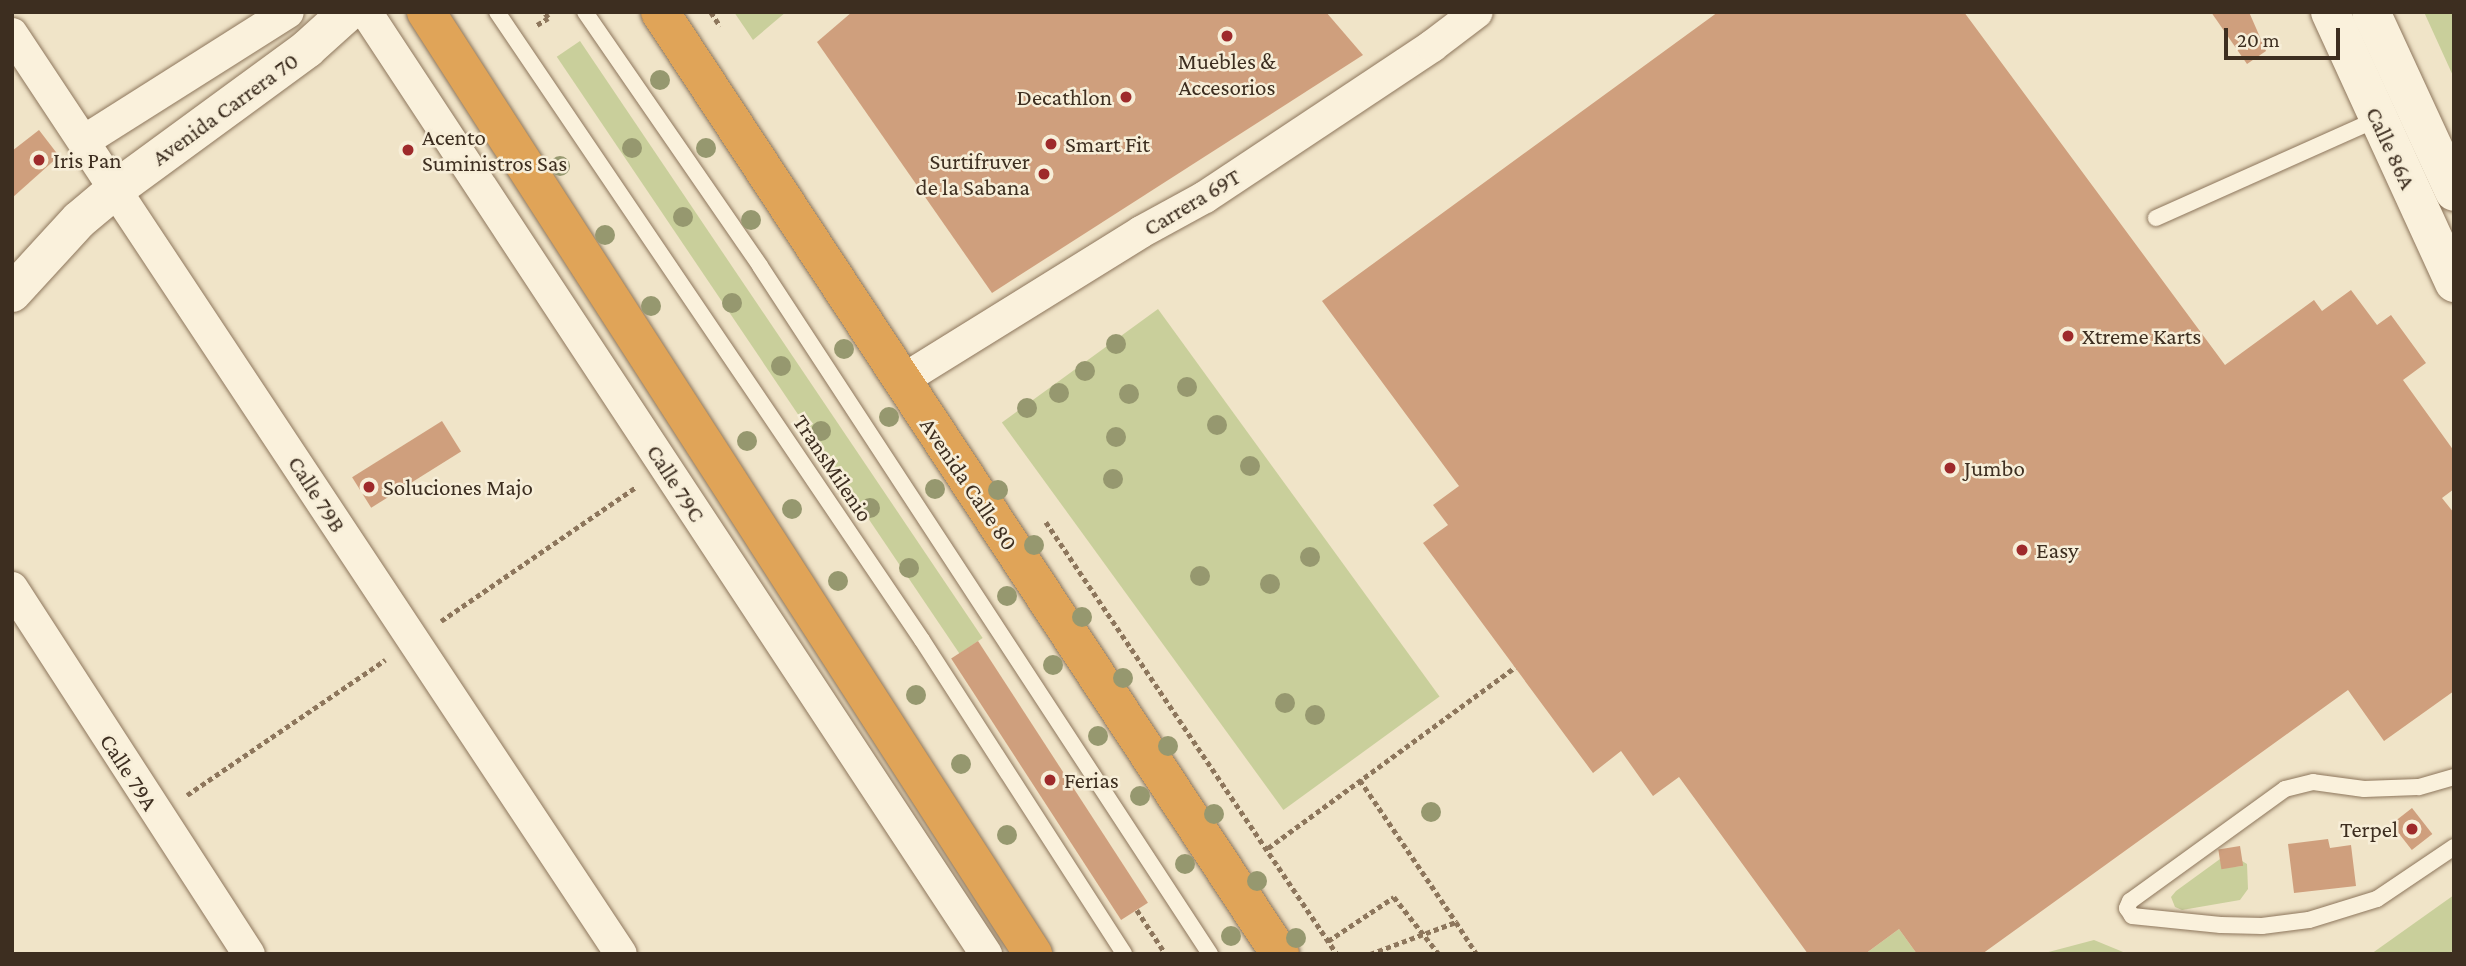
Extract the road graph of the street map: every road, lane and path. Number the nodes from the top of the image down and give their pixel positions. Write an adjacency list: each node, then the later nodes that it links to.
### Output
1 (288, 12): 16 (street, Avenida Carrera 70)
2 (348, 12): 17 (street, Avenida Carrera 70)
3 (366, 12): 37 (street, Calle 79C)
4 (426, 12): 38 (highway)
5 (497, 12): 39 (lane, TransMilenio)
6 (544, 12): 12 (path)
7 (585, 12): 40 (lane)
8 (660, 12): 22 (highway, Avenida Calle 80)
9 (1477, 12): 22 (street, Carrera 69T)
10 (2330, 12): 15 (street, Calle 86A)
11 (2371, 12): 14 (street, Calle 86A)
12 (537, 25)
13 (12, 34): 16 (street, Calle 79B)
14 (2412, 103): 15 (lane); 18 (street, Calle 86A)
15 (2378, 119): 19 (lane); 20 (street, Calle 86A)
16 (84, 141): 17 (street, Calle 79B)
17 (116, 189): 21 (street, Avenida Carrera 70); 36 (street, Calle 79B)
18 (2454, 192)
19 (2156, 218)
20 (2454, 283)
21 (12, 293)
22 (901, 382): 41 (highway, Avenida Calle 80)
23 (1044, 518): 29 (path)
24 (12, 588): 35 (street, Calle 79A)
25 (1515, 667): 27 (path)
26 (2454, 777): 28 (lane)
27 (1360, 780): 29 (path); 31 (path)
28 (2454, 847)
29 (1268, 848): 32 (path)
30 (1137, 910): 34 (path)
31 (1456, 922): 43 (path, bridge); 45 (path, bridge)
32 (1328, 941): 42 (path); 44 (path)
33 (1174, 949): 34 (path)
34 (1164, 953)
35 (249, 954)
36 (621, 954)
37 (986, 954)
38 (1033, 954)
39 (1125, 954)
40 (1210, 954)
41 (1280, 954)
42 (1337, 954)
43 (1370, 954)
44 (1440, 954)
45 (1477, 954)

